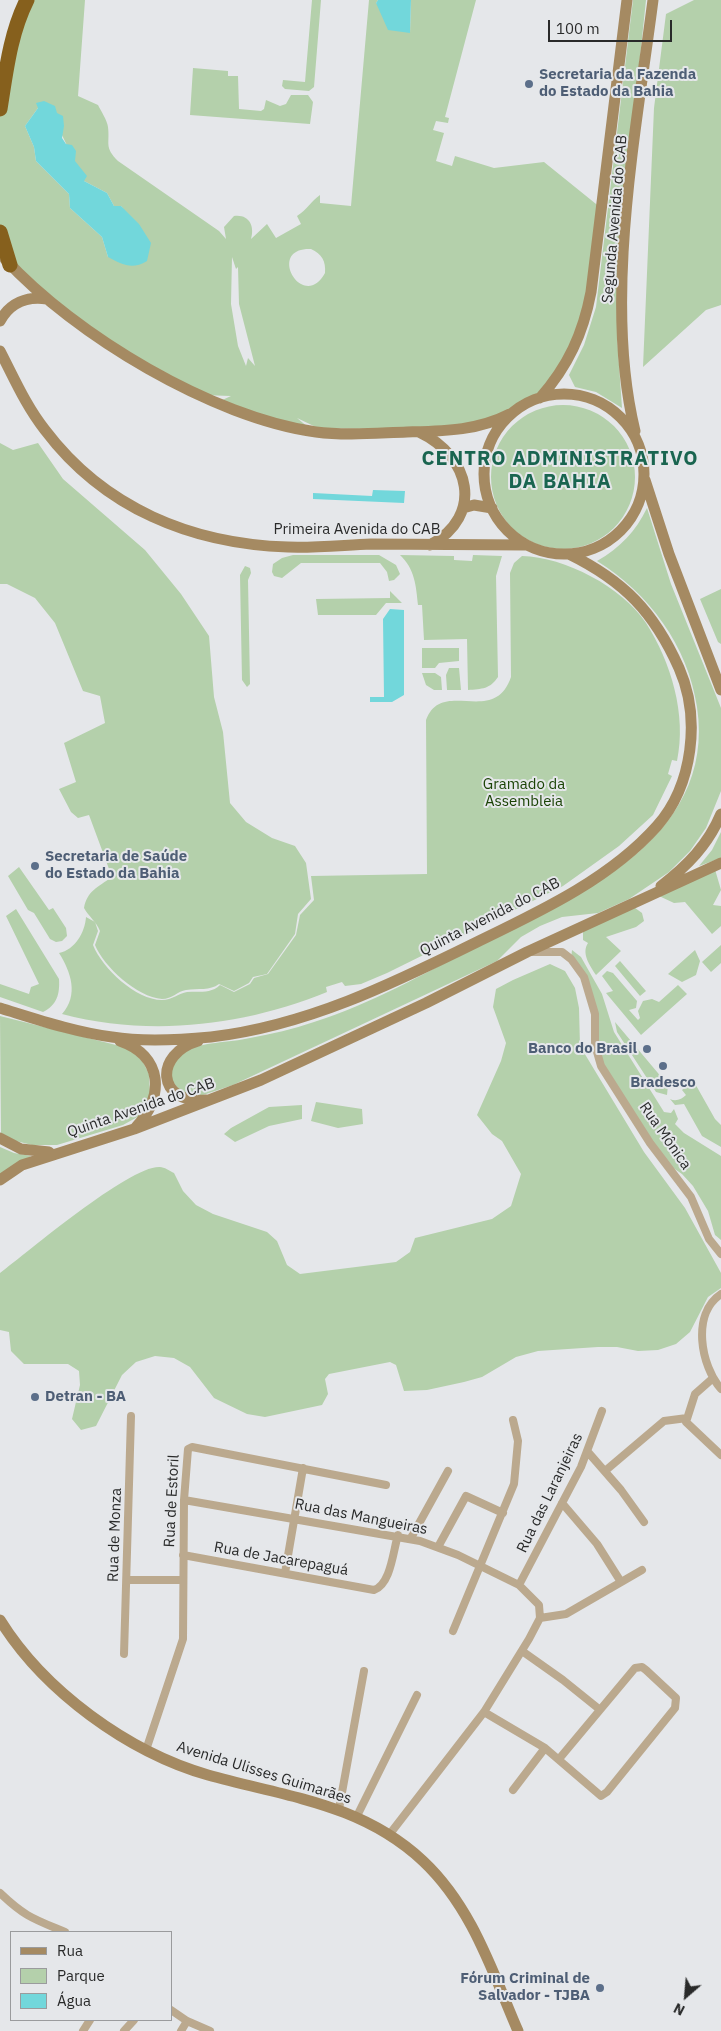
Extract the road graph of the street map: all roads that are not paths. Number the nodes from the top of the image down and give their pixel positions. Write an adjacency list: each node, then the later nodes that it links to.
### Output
1 (27, 0): 4 (highway)
2 (627, 0): 10 (main road, Segunda Avenida do CAB)
3 (653, 0): 13 (main road, Segunda Avenida do CAB)
4 (0, 109)
5 (0, 232): 6 (highway)
6 (5, 259): 7 (main road)
7 (47, 299): 8 (main road); 12 (main road)
8 (0, 321)
9 (0, 351): 18 (main road, Primeira Avenida do CAB)
10 (540, 398): 11 (main road); 13 (main road)
11 (510, 414): 12 (main road); 16 (main road)
12 (418, 432): 15 (main road)
13 (637, 440): 14 (main road)
14 (644, 478): 19 (main road); 20 (main road)
15 (463, 508): 16 (main road); 18 (main road)
16 (492, 508): 17 (main road)
17 (526, 545): 18 (main road, Primeira Avenida do CAB); 19 (main road)
18 (429, 546)
19 (569, 554): 27 (main road, Quinta Avenida do CAB)
20 (721, 690)
21 (721, 814): 23 (main road)
22 (721, 863): 23 (main road, Quinta Avenida do CAB)
23 (641, 901): 24 (main road, Quinta Avenida do CAB)
24 (527, 952): 28 (main road, Quinta Avenida do CAB); 33 (street, Rua Mônica)
25 (0, 1008): 26 (main road, Quinta Avenida do CAB)
26 (112, 1037): 27 (main road, Quinta Avenida do CAB); 29 (main road)
27 (211, 1037): 28 (main road)
28 (216, 1099): 29 (main road, Quinta Avenida do CAB)
29 (134, 1129): 31 (main road, Quinta Avenida do CAB)
30 (0, 1138): 31 (main road)
31 (58, 1152): 32 (main road)
32 (0, 1180)
33 (721, 1254)
34 (721, 1294): 35 (street)
35 (712, 1378): 36 (street); 39 (street)
36 (721, 1389)
37 (602, 1411): 41 (street, Rua das Laranjeiras)
38 (131, 1416): 59 (street, Rua de Monza)
39 (687, 1418): 42 (street); 45 (street)
40 (513, 1420): 49 (street)
41 (587, 1451): 45 (street); 48 (street, Rua das Laranjeiras)
42 (721, 1455)
43 (304, 1468): 46 (street, Rua de Estoril); 47 (street, Rua de Estoril); 50 (street)
44 (448, 1471): 53 (street)
45 (605, 1471): 51 (street)
46 (386, 1485)
47 (184, 1500): 50 (street, Rua das Mangueiras); 55 (street, Rua de Estoril)
48 (562, 1503): 61 (street); 62 (street, Rua das Laranjeiras)
49 (503, 1513): 54 (street); 56 (street)
50 (295, 1517): 52 (street, Rua das Mangueiras); 58 (street)
51 (644, 1522)
52 (398, 1535): 53 (street, Rua das Mangueiras); 58 (street, Rua de Jacarepaguá)
53 (411, 1538): 54 (street, Rua das Mangueiras)
54 (438, 1547): 56 (street, Rua das Mangueiras)
55 (183, 1555): 58 (street, Rua de Jacarepaguá); 60 (street, Rua de Estoril)
56 (480, 1565): 62 (street, Rua das Mangueiras); 65 (street)
57 (642, 1570): 61 (street)
58 (285, 1573)
59 (127, 1580): 60 (street); 67 (street, Rua de Monza)
60 (184, 1580): 73 (street, Rua de Estoril)
61 (622, 1582): 63 (street)
62 (520, 1585): 63 (street, Rua das Mangueiras)
63 (540, 1618): 66 (street)
64 (0, 1620): 73 (main road, Avenida Ulisses Guimarães)
65 (453, 1631)
66 (522, 1651): 70 (street); 71 (street)
67 (124, 1654)
68 (364, 1671): 76 (street)
69 (417, 1695): 77 (street)
70 (599, 1709): 74 (street); 74 (street)
71 (484, 1712): 72 (street); 78 (street)
72 (545, 1748): 74 (street); 75 (street)
73 (146, 1750): 76 (main road, Avenida Ulisses Guimarães)
74 (559, 1759)
75 (513, 1790)
76 (339, 1809): 77 (main road, Avenida Ulisses Guimarães)
77 (357, 1816): 78 (main road, Avenida Ulisses Guimarães)
78 (389, 1834): 87 (main road, Avenida Ulisses Guimarães)
79 (0, 1892): 80 (street)
80 (62, 1931)
81 (172, 2011): 83 (street)
82 (133, 2021): 84 (street)
83 (187, 2021): 85 (street); 86 (street)
84 (124, 2031)
85 (181, 2031)
86 (210, 2031)
87 (518, 2031)

